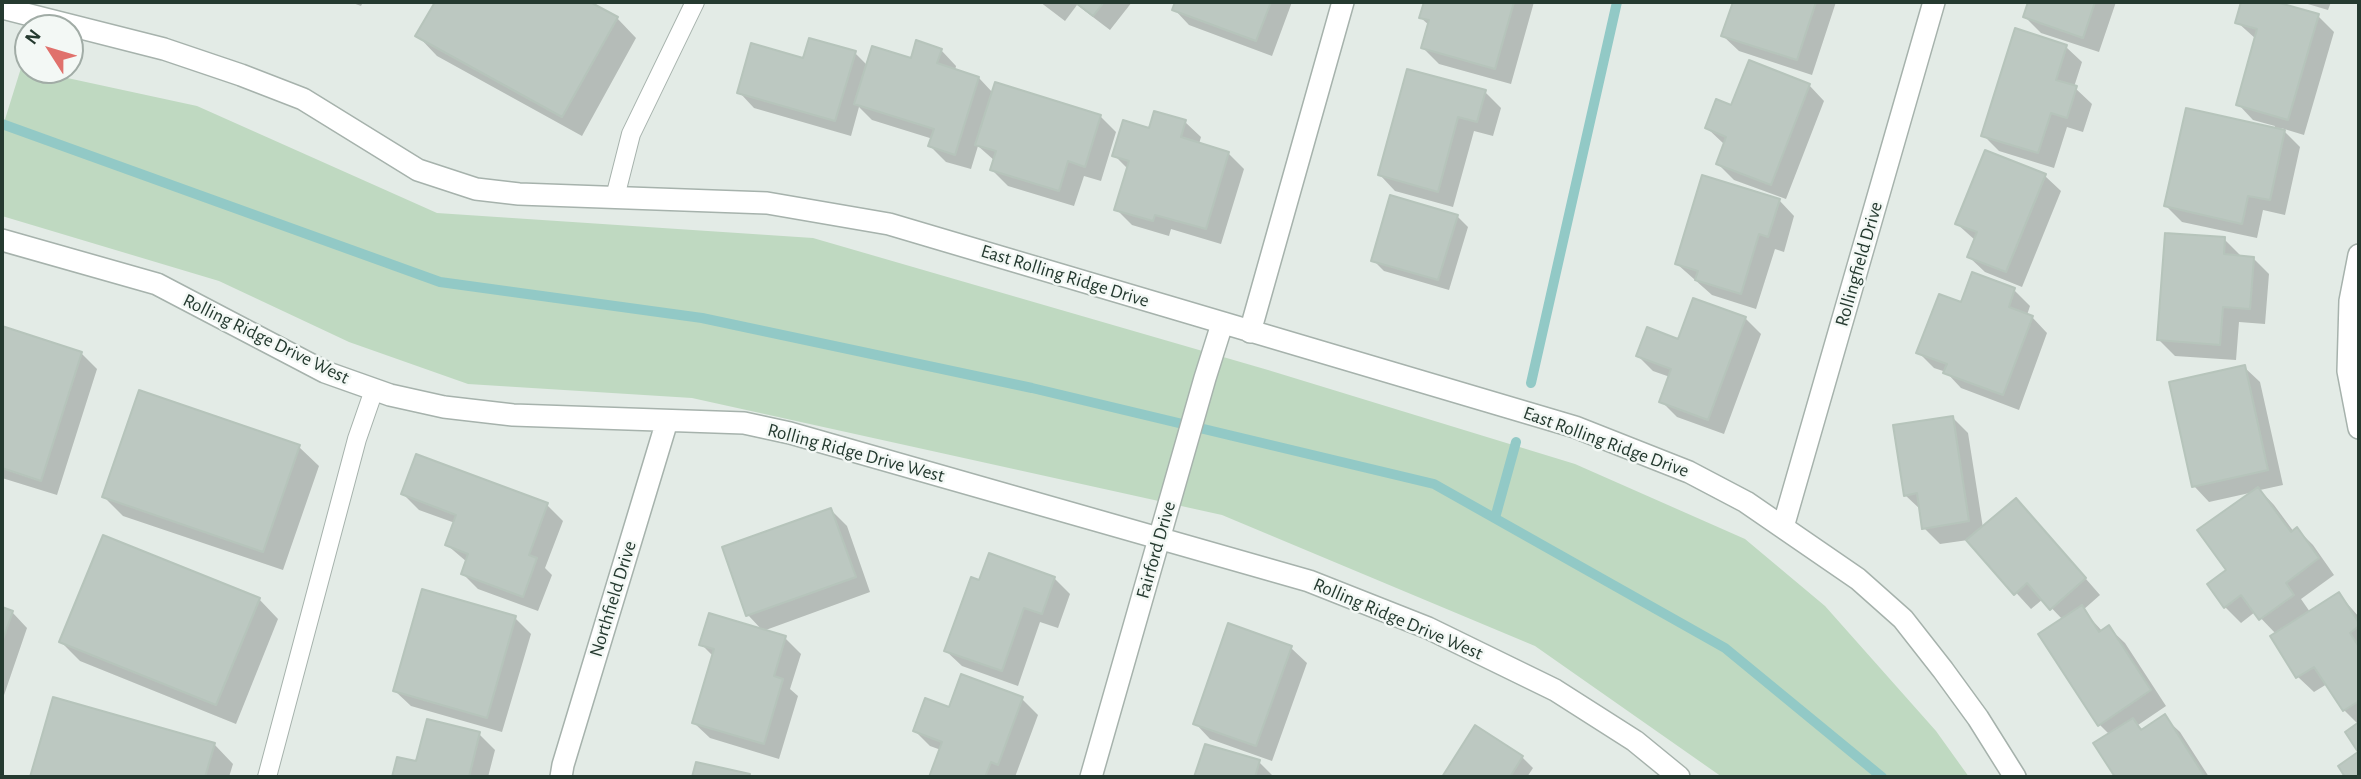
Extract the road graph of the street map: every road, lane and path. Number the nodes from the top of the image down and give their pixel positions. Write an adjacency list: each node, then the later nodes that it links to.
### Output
1 (695, 2): 5 (lane)
2 (1343, 2): 9 (street)
3 (1934, 2): 13 (street, Rollingfield Drive)
4 (2, 8): 5 (street, East Rolling Ridge Drive)
5 (615, 197): 8 (street, East Rolling Ridge Drive)
6 (2, 240): 10 (street, Rolling Ridge Drive West)
7 (2359, 255): 12 (street)
8 (1223, 324): 9 (street, East Rolling Ridge Drive); 14 (street, Fairford Drive)
9 (1250, 332): 13 (street, East Rolling Ridge Drive)
10 (374, 390): 11 (street, Rolling Ridge Drive West); 15 (lane)
11 (667, 421): 14 (street, Rolling Ridge Drive West); 16 (street, Northfield Drive)
12 (2359, 428)
13 (1783, 527): 19 (street, East Rolling Ridge Drive)
14 (1160, 540): 17 (street, Fairford Drive); 18 (street, Rolling Ridge Drive West)
15 (267, 777)
16 (561, 777)
17 (1091, 777)
18 (1679, 777)
19 (2015, 777)

